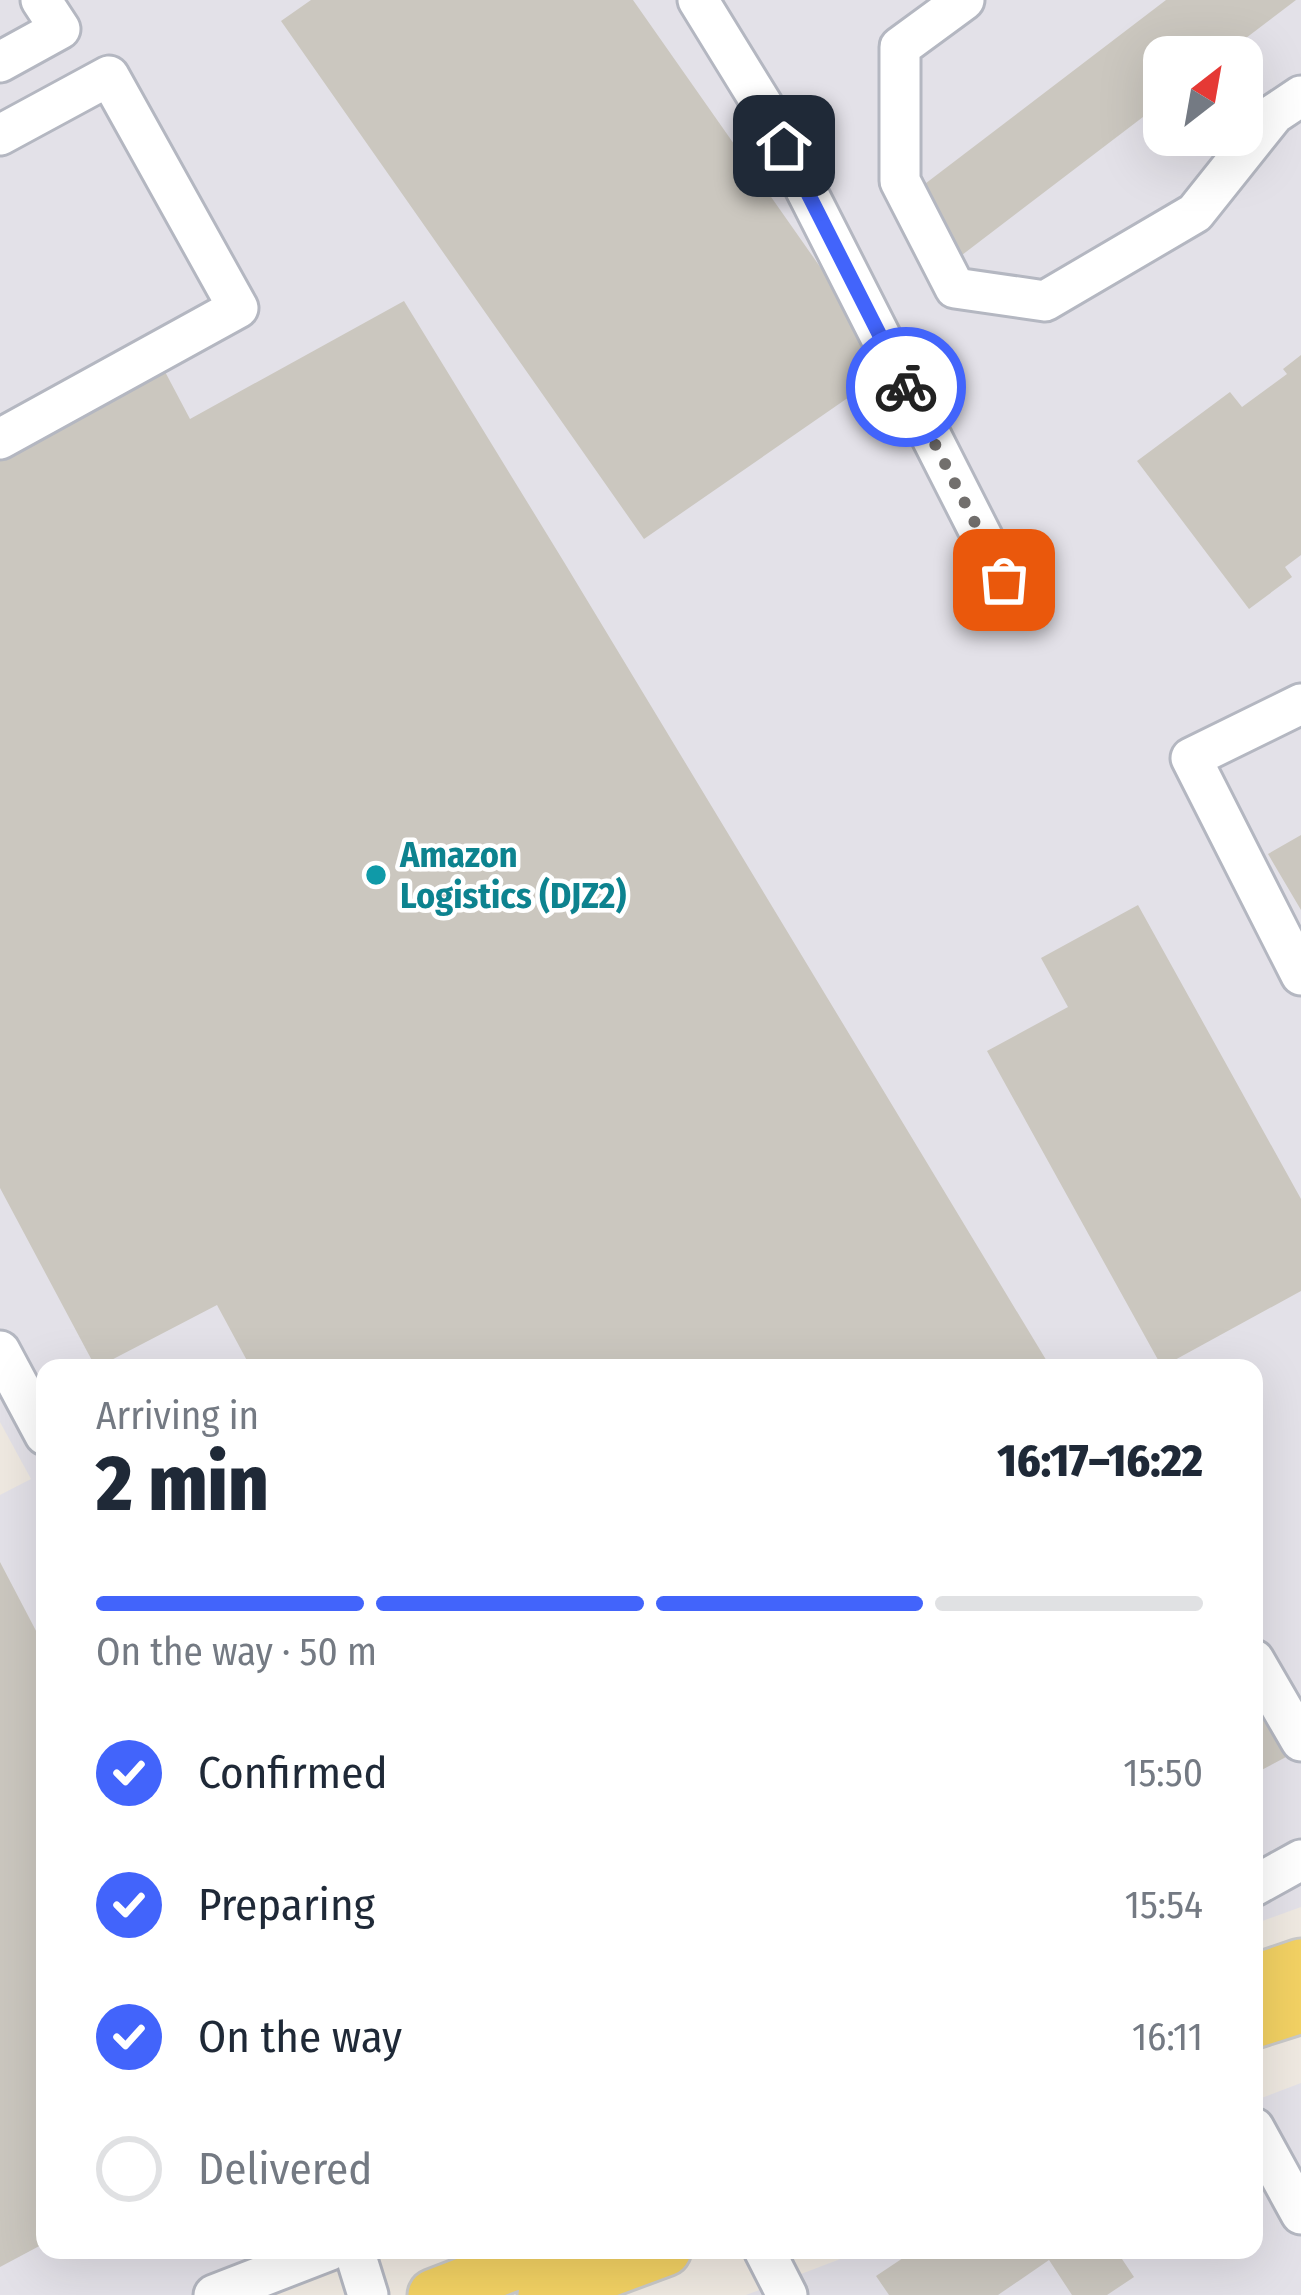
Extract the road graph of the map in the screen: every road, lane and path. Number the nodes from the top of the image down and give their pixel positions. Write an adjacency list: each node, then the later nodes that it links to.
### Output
1 (41, 0): 4 (street)
2 (698, 0): 8 (street)
3 (964, 0): 5 (street)
4 (0, 62)
5 (1301, 96)
6 (0, 135): 7 (street)
7 (0, 439)
8 (1004, 580)
9 (1301, 704): 10 (street)
10 (1301, 975)
11 (0, 1351): 12 (street)
12 (36, 1418)
13 (1263, 1676): 14 (street)
14 (1301, 1741)
15 (1301, 1860): 16 (street)
16 (1263, 1881)
17 (1301, 1965): 18 (main road)
18 (1263, 1978)
19 (1301, 2007): 20 (main road)
20 (1263, 2019)
21 (1263, 2144): 22 (street)
22 (1301, 2213)
23 (307, 2259): 28 (street)
24 (357, 2259): 29 (street)
25 (600, 2259): 27 (main road)
26 (769, 2259): 31 (street)
27 (513, 2271): 30 (main road)
28 (214, 2295)
29 (368, 2295)
30 (434, 2295)
31 (787, 2295)

